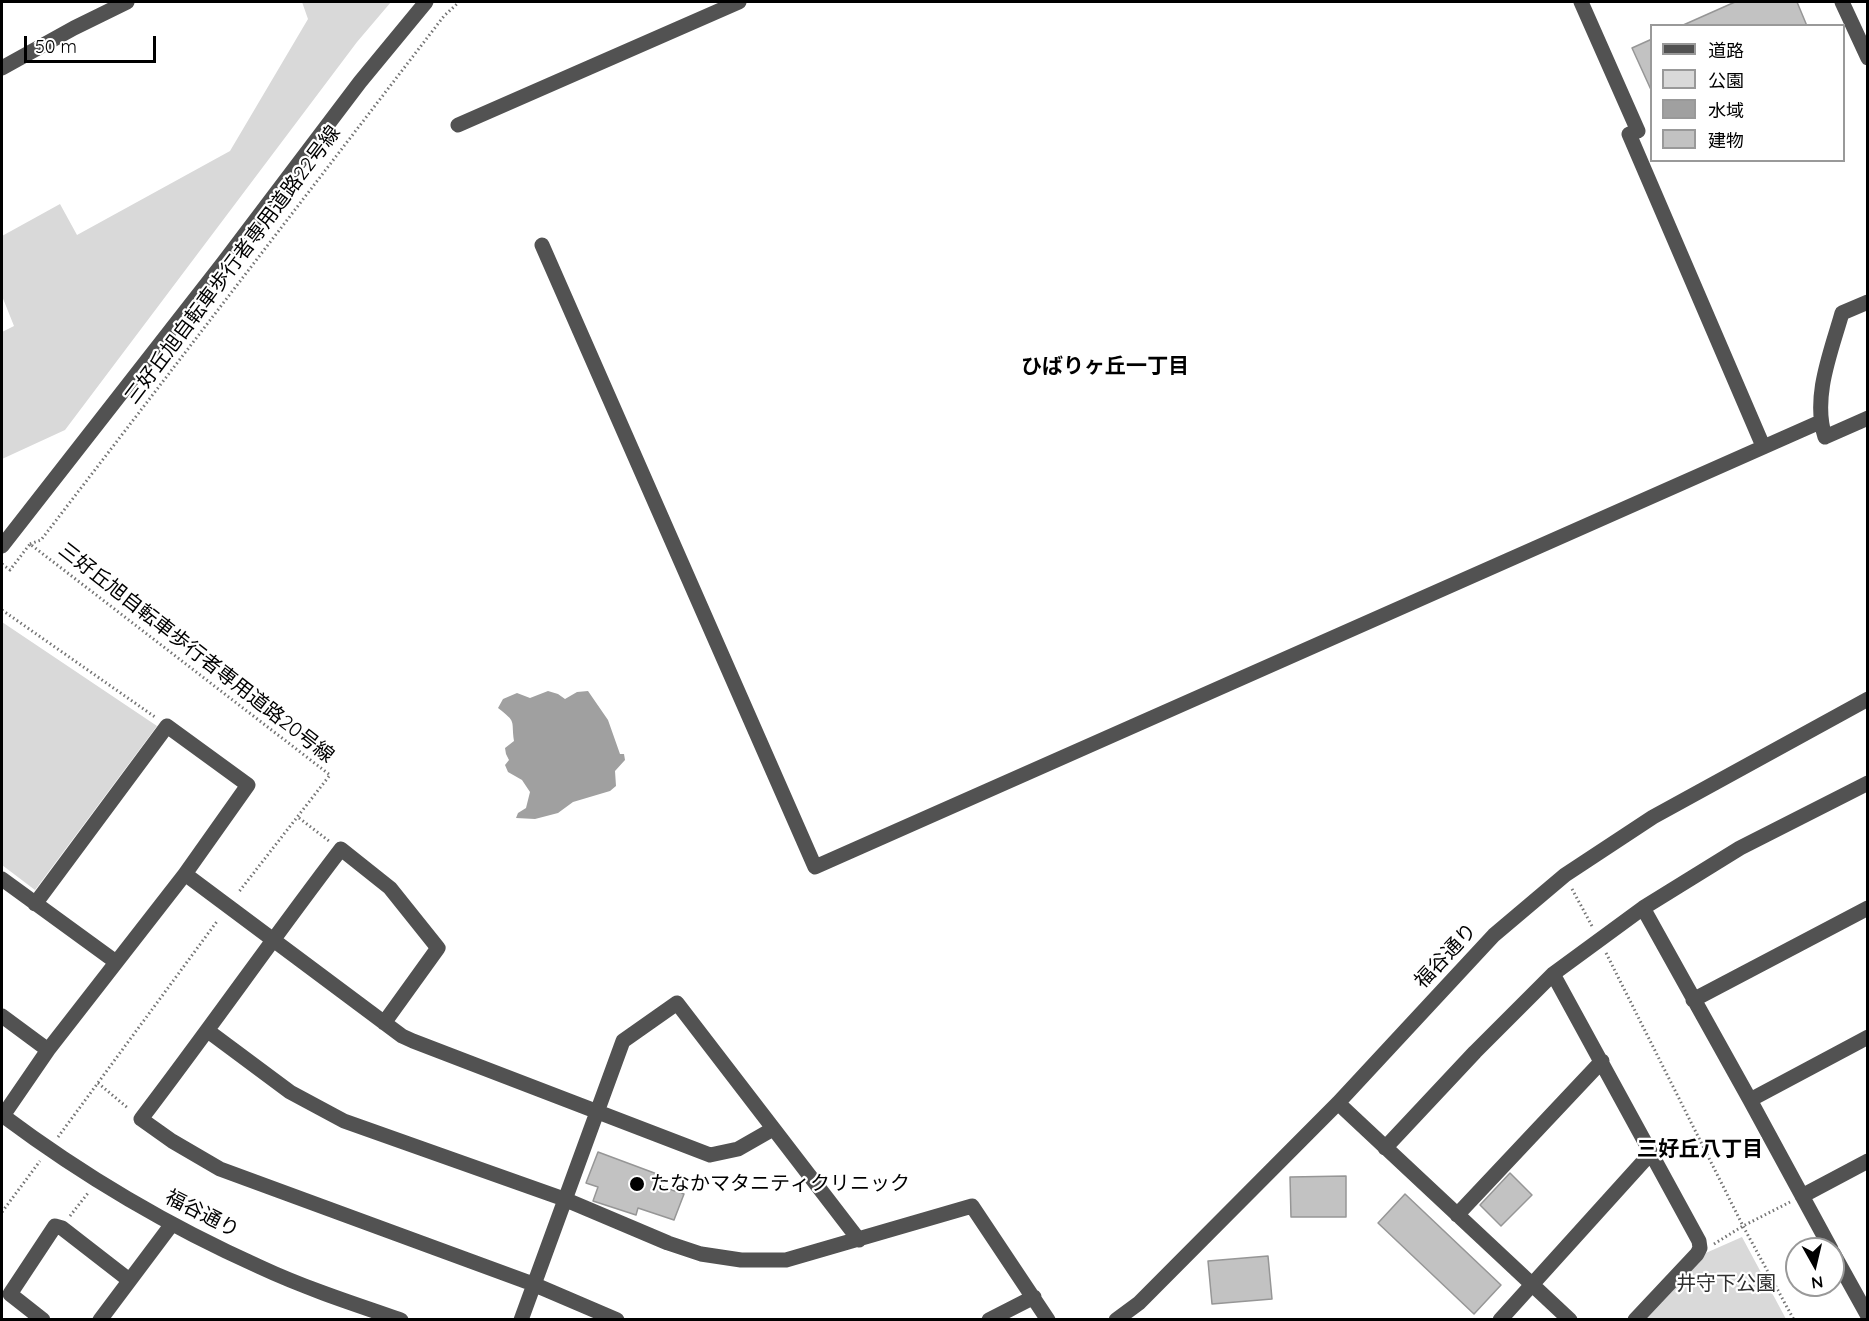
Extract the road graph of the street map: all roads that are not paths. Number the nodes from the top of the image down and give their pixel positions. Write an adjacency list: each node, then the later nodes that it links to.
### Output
1 (128, 2): 7 (street)
2 (426, 2): 14 (street)
3 (739, 2): 8 (street)
4 (1581, 2): 13 (street)
5 (1842, 2): 6 (street)
6 (1868, 58)
7 (2, 68)
8 (458, 125)
9 (542, 245): 13 (street)
10 (1868, 302): 12 (street)
11 (1868, 418): 12 (street)
12 (1820, 422): 13 (street)
13 (1764, 446)
14 (2, 546)
15 (1868, 699): 33 (street, 福谷通り)
16 (1868, 783): 20 (street)
17 (185, 874): 19 (street); 22 (street); 23 (street)
18 (2, 879): 19 (street)
19 (35, 904): 23 (street)
20 (1643, 908): 24 (street); 25 (street)
21 (1868, 908): 25 (street)
22 (273, 938): 27 (street); 27 (street); 28 (street)
23 (116, 962): 30 (street)
24 (1553, 974): 31 (street); 37 (street)
25 (1693, 1000): 32 (street)
26 (2, 1016): 30 (street)
27 (384, 1023): 34 (street)
28 (208, 1031): 41 (street); 48 (street)
29 (1868, 1037): 32 (street)
30 (48, 1050): 35 (street)
31 (1602, 1061): 38 (street); 42 (street)
32 (1750, 1100): 40 (street)
33 (1338, 1103): 37 (street); 60 (street, 福谷通り)
34 (598, 1111): 36 (street); 36 (street); 41 (street)
35 (2, 1116): 43 (street, 福谷通り)
36 (773, 1129): 45 (street)
37 (1385, 1148): 42 (street)
38 (1651, 1153): 49 (street); 63 (street)
39 (1868, 1161): 40 (street)
40 (1802, 1196): 44 (street)
41 (564, 1199): 45 (street); 48 (street)
42 (1457, 1215): 49 (street)
43 (172, 1224): 47 (street); 55 (street, 福谷通り)
44 (1824, 1237)
45 (859, 1240): 51 (street)
46 (1845, 1269): 50 (street)
47 (129, 1280): 53 (street); 54 (street)
48 (533, 1284): 56 (street); 57 (street)
49 (1532, 1284): 61 (street); 62 (street)
50 (1861, 1291): 52 (street)
51 (1034, 1297): 58 (street); 59 (street)
52 (1868, 1316)
53 (43, 1320)
54 (100, 1320)
55 (400, 1320)
56 (521, 1320)
57 (617, 1320)
58 (989, 1320)
59 (1048, 1320)
60 (1116, 1320)
61 (1500, 1320)
62 (1570, 1320)
63 (1635, 1320)

